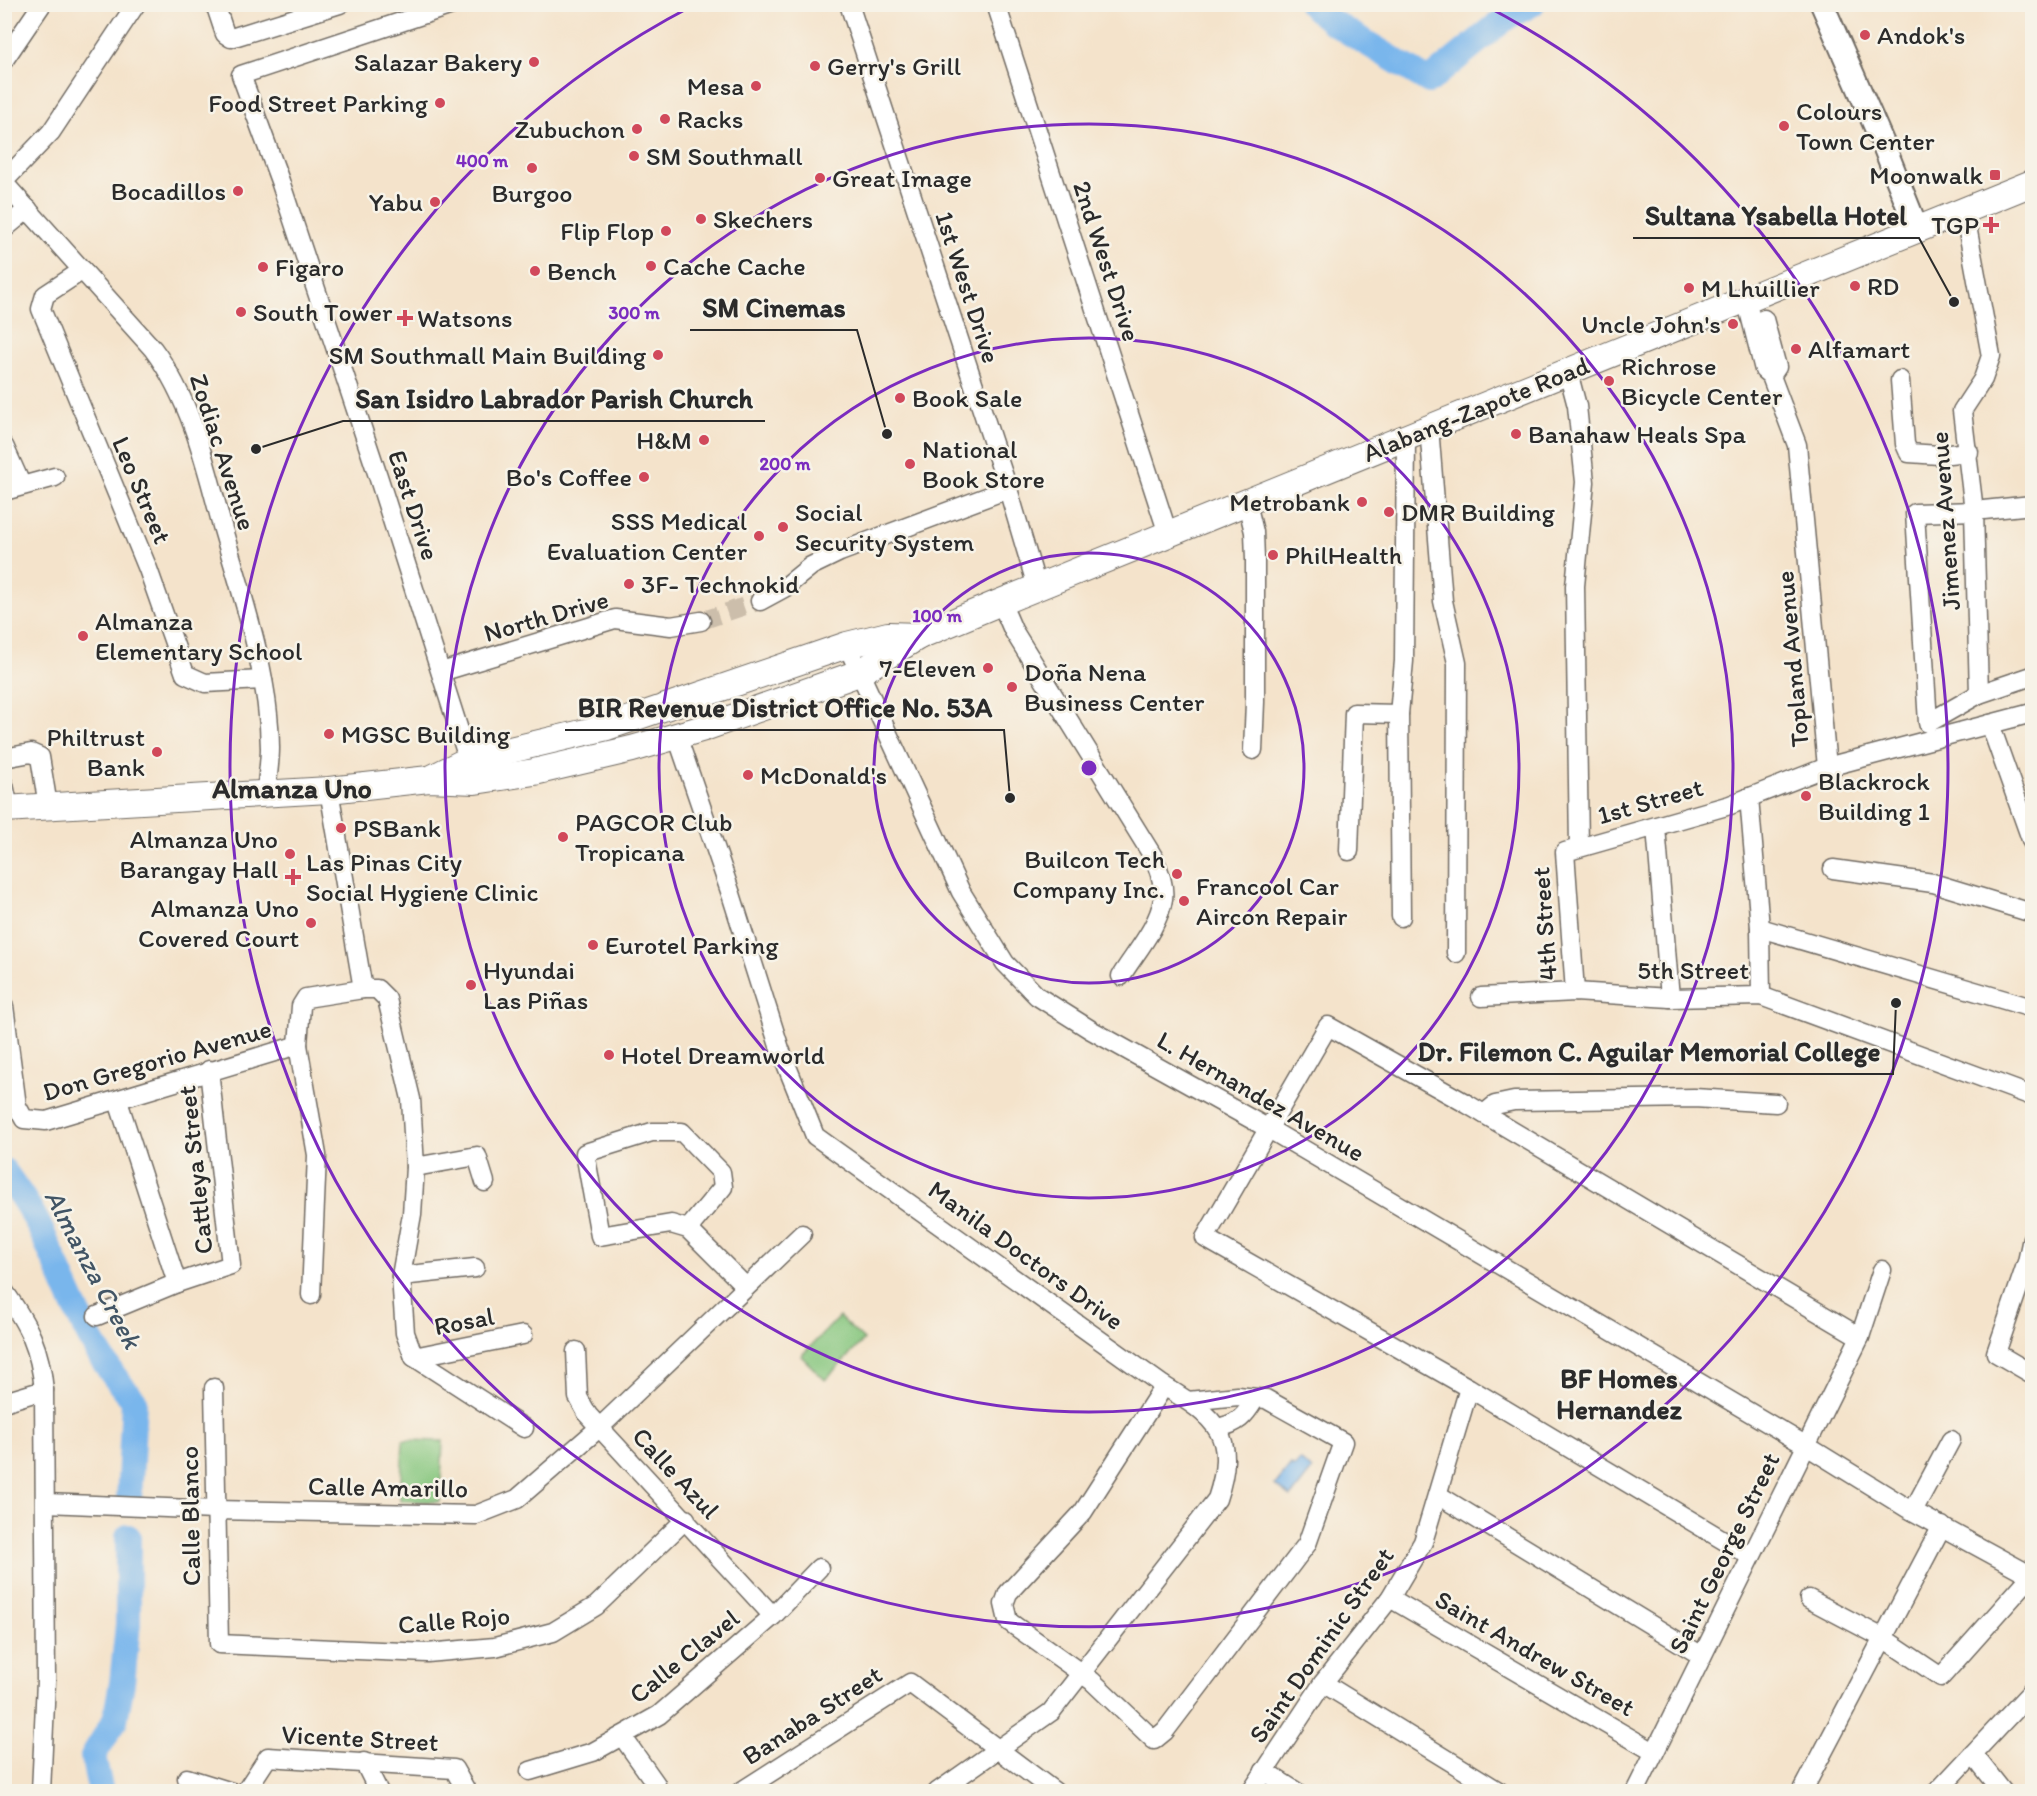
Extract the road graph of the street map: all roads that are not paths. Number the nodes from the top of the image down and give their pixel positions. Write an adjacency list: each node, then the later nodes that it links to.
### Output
1 (42, 4): 9 (street)
2 (136, 4): 10 (street)
3 (215, 4): 4 (street)
4 (340, 4)
5 (455, 4): 37 (street, East Drive)
6 (849, 4): 26 (street, 1st West Drive)
7 (996, 4): 30 (street, 2nd West Drive)
8 (1822, 4): 15 (main road)
9 (4, 60)
10 (4, 182): 12 (street, Zodiac Avenue)
11 (2032, 183): 13 (highway, Alabang-Zapote Road)
12 (28, 209): 14 (street); 16 (street, Zodiac Avenue)
13 (1964, 210): 15 (highway, Alabang-Zapote Road); 23 (street, Jimenez Avenue)
14 (4, 229)
15 (1917, 229): 17 (highway, Alabang-Zapote Road)
16 (84, 270): 40 (street, Zodiac Avenue); 40 (street, Leo Street)
17 (1752, 297): 18 (highway, Alabang-Zapote Road); 48 (street, Topland Avenue)
18 (1568, 372): 20 (highway, Alabang-Zapote Road); 57 (street, 4th Street)
19 (1900, 380): 23 (street)
20 (1430, 427): 21 (highway, Alabang-Zapote Road); 63 (street)
21 (1406, 437): 27 (highway, Alabang-Zapote Road); 43 (street)
22 (4, 446): 25 (street)
23 (1969, 452): 29 (street, Jimenez Avenue)
24 (55, 477): 25 (street)
25 (13, 488)
26 (1008, 489): 31 (street, 1st West Drive); 32 (street)
27 (1247, 503): 30 (highway, Alabang-Zapote Road); 46 (street)
28 (2032, 505): 29 (street)
29 (1974, 511): 41 (street, Jimenez Avenue); 41 (street)
30 (1168, 534): 31 (highway, Alabang-Zapote Road)
31 (1037, 587): 33 (highway, Alabang-Zapote Road)
32 (760, 601)
33 (1001, 602): 35 (highway, Alabang-Zapote Road); 64 (street)
34 (701, 621): 37 (street, North Drive)
35 (919, 636): 36 (highway, Alabang-Zapote Road); 38 (highway, Alabang-Zapote Road)
36 (847, 645): 38 (street, L. Hernandez Avenue); 49 (highway, Alabang-Zapote Road)
37 (441, 672): 49 (street, East Drive)
38 (859, 673): 45 (highway, Alabang-Zapote Road); 78 (street, L. Hernandez Avenue)
39 (2032, 676): 41 (street)
40 (263, 680): 51 (street, Zodiac Avenue)
41 (1980, 694)
42 (2032, 713): 44 (street)
43 (1400, 714): 58 (street); 61 (street)
44 (1990, 724): 48 (street); 56 (street)
45 (677, 736): 49 (highway, Alabang-Zapote Road); 98 (street, Manila Doctors Drive)
46 (1253, 750)
47 (4, 758): 54 (street)
48 (1827, 767): 52 (street, Topland Avenue)
49 (472, 771): 50 (highway, Alabang-Zapote Road)
50 (329, 790): 51 (highway, Alabang-Zapote Road); 65 (street)
51 (266, 794): 54 (highway, Alabang-Zapote Road)
52 (1749, 798): 55 (street, 1st Street); 62 (street)
53 (6, 801): 54 (highway, Alabang-Zapote Road)
54 (48, 806)
55 (1656, 827): 57 (street, 1st Street); 69 (street)
56 (2032, 842)
57 (1572, 849): 66 (street, 4th Street)
58 (1349, 851)
59 (1833, 869): 60 (street)
60 (2032, 913)
61 (1401, 917)
62 (1760, 928): 67 (street); 71 (street)
63 (1456, 953)
64 (1121, 976)
65 (370, 989): 72 (street, Don Gregorio Avenue); 79 (street)
66 (1575, 992): 68 (street, 5th Street); 69 (street, 5th Street)
67 (1761, 996): 69 (street, 5th Street); 74 (street, 5th Street)
68 (1481, 997)
69 (1670, 998)
70 (4, 1006): 75 (street, Don Gregorio Avenue)
71 (2032, 1008)
72 (298, 1045): 73 (street, Don Gregorio Avenue); 91 (street)
73 (209, 1070): 75 (street, Don Gregorio Avenue); 88 (street, Cattleya Street)
74 (2032, 1096)
75 (118, 1101): 88 (street)
76 (1776, 1103): 77 (street)
77 (1484, 1114): 78 (street); 94 (street)
78 (1269, 1129): 100 (street); 109 (street, L. Hernandez Avenue)
79 (415, 1167): 80 (street); 87 (street)
80 (485, 1182)
81 (688, 1229): 81 (street); 89 (street)
82 (802, 1233): 89 (street, Calle Amarillo)
83 (2032, 1238): 84 (street)
84 (2030, 1263): 97 (street)
85 (475, 1268): 87 (street)
86 (1882, 1270): 94 (street, Saint George Street)
87 (401, 1276): 96 (street)
88 (177, 1283): 92 (street)
89 (746, 1287): 106 (street, Calle Amarillo)
90 (4, 1291): 101 (street)
91 (311, 1295)
92 (97, 1316)
93 (523, 1335): 96 (street, Rosal)
94 (1860, 1337): 109 (street, Saint George Street)
95 (576, 1351): 106 (street, Calle Azul)
96 (414, 1357): 105 (street)
97 (2032, 1374)
98 (1164, 1386): 103 (street, Manila Doctors Drive); 125 (street)
99 (214, 1388): 112 (street, Calle Blanco)
100 (1469, 1388): 110 (street, Saint Dominic Street); 116 (street)
101 (44, 1390): 104 (street); 111 (street)
102 (1255, 1399): 103 (street); 107 (street); 125 (street)
103 (1188, 1401): 107 (street, Manila Doctors Drive)
104 (4, 1402)
105 (524, 1428)
106 (599, 1428): 112 (street, Calle Amarillo); 114 (street, Calle Azul)
107 (1218, 1428): 125 (street)
108 (1951, 1440): 113 (street)
109 (1805, 1445): 113 (street, L. Hernandez Avenue); 116 (street, Saint George Street)
110 (1438, 1495): 119 (street, Saint Dominic Street); 124 (street)
111 (46, 1503): 112 (street, Calle Amarillo); 137 (street)
112 (215, 1510): 123 (street, Calle Blanco)
113 (1913, 1511): 115 (street, L. Hernandez Avenue)
114 (686, 1519): 121 (street, Calle Azul); 123 (street, Calle Rojo)
115 (1942, 1526): 118 (street, L. Hernandez Avenue); 122 (street)
116 (1750, 1556): 124 (street, Saint George Street)
117 (819, 1568): 121 (street, Calle Clavel)
118 (2032, 1575): 122 (street)
119 (1390, 1598): 126 (street, Saint Dominic Street); 130 (street, Saint Andrew Street)
120 (1809, 1599): 122 (street)
121 (773, 1616): 128 (street, Calle Clavel)
122 (1882, 1638): 149 (street)
123 (219, 1644)
124 (1702, 1656): 130 (street, Saint George Street)
125 (1082, 1673): 129 (street)
126 (1323, 1683): 134 (street, Saint Dominic Street); 147 (street)
127 (2032, 1691): 131 (street)
128 (622, 1736): 133 (street, Calle Clavel); 136 (street)
129 (999, 1748): 142 (street, Banaba Street); 143 (street); 144 (street, Banaba Street)
130 (1654, 1752): 148 (street, Saint George Street)
131 (1973, 1754): 150 (street); 151 (street)
132 (364, 1762): 139 (street, Vicente Street); 140 (street); 141 (street, Vicente Street)
133 (530, 1771)
134 (1264, 1771): 145 (street, Saint Dominic Street); 146 (street)
135 (187, 1778): 138 (street)
136 (656, 1784)
137 (40, 1791)
138 (232, 1791)
139 (244, 1791)
140 (379, 1791)
141 (467, 1791)
142 (740, 1791)
143 (937, 1791)
144 (1055, 1791)
145 (1251, 1791)
146 (1297, 1791)
147 (1500, 1791)
148 (1635, 1791)
149 (1802, 1791)
150 (1937, 1791)
151 (2003, 1791)

